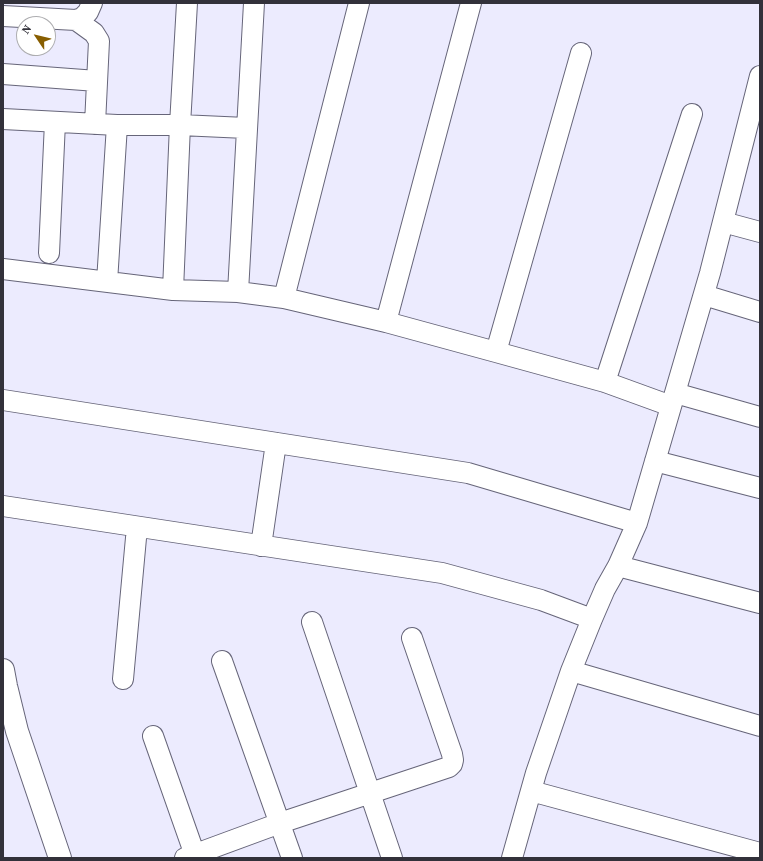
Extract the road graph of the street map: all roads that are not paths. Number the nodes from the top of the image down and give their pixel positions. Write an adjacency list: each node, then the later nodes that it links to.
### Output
1 (92, 3): 7 (street)
2 (187, 3): 18 (street)
3 (254, 3): 19 (street)
4 (359, 3): 28 (street)
5 (471, 3): 30 (street)
6 (3, 16): 7 (street)
7 (76, 20): 11 (street)
8 (581, 53): 31 (street)
9 (3, 74): 11 (street)
10 (760, 76): 14 (street)
11 (97, 82): 16 (street)
12 (692, 114): 32 (street)
13 (3, 119): 15 (street)
14 (755, 119): 20 (street)
15 (55, 122): 16 (street); 22 (street)
16 (95, 124): 17 (street)
17 (117, 124): 18 (street); 24 (street)
18 (180, 125): 19 (street); 25 (street)
19 (246, 128): 26 (street)
20 (723, 222): 21 (street); 27 (street)
21 (760, 232)
22 (49, 253)
23 (3, 270): 24 (street)
24 (107, 282): 25 (street)
25 (173, 290): 26 (street)
26 (238, 292): 28 (street)
27 (704, 295): 29 (street); 33 (street)
28 (284, 298): 30 (street)
29 (760, 312)
30 (386, 322): 31 (street)
31 (496, 352): 32 (street)
32 (605, 382): 33 (street)
33 (673, 399): 35 (street); 37 (street)
34 (3, 400): 36 (street)
35 (760, 417)
36 (276, 443): 40 (street); 42 (street)
37 (655, 461): 38 (street); 40 (street)
38 (760, 488)
39 (3, 506): 41 (street)
40 (637, 523): 43 (street)
41 (137, 527): 42 (street); 51 (street)
42 (261, 546): 45 (street)
43 (618, 566): 44 (street); 45 (street)
44 (760, 603)
45 (592, 619): 50 (street)
46 (312, 622): 56 (street)
47 (412, 638): 56 (street)
48 (222, 661): 57 (street)
49 (3, 670): 52 (street)
50 (571, 671): 53 (street); 55 (street)
51 (123, 679)
52 (6, 701): 60 (street)
53 (760, 726)
54 (153, 736): 59 (street)
55 (531, 791): 58 (street); 63 (street)
56 (370, 793): 57 (street); 62 (street)
57 (280, 823): 59 (street); 61 (street)
58 (760, 853)
59 (192, 857)
60 (60, 858)
61 (292, 858)
62 (392, 858)
63 (512, 858)

